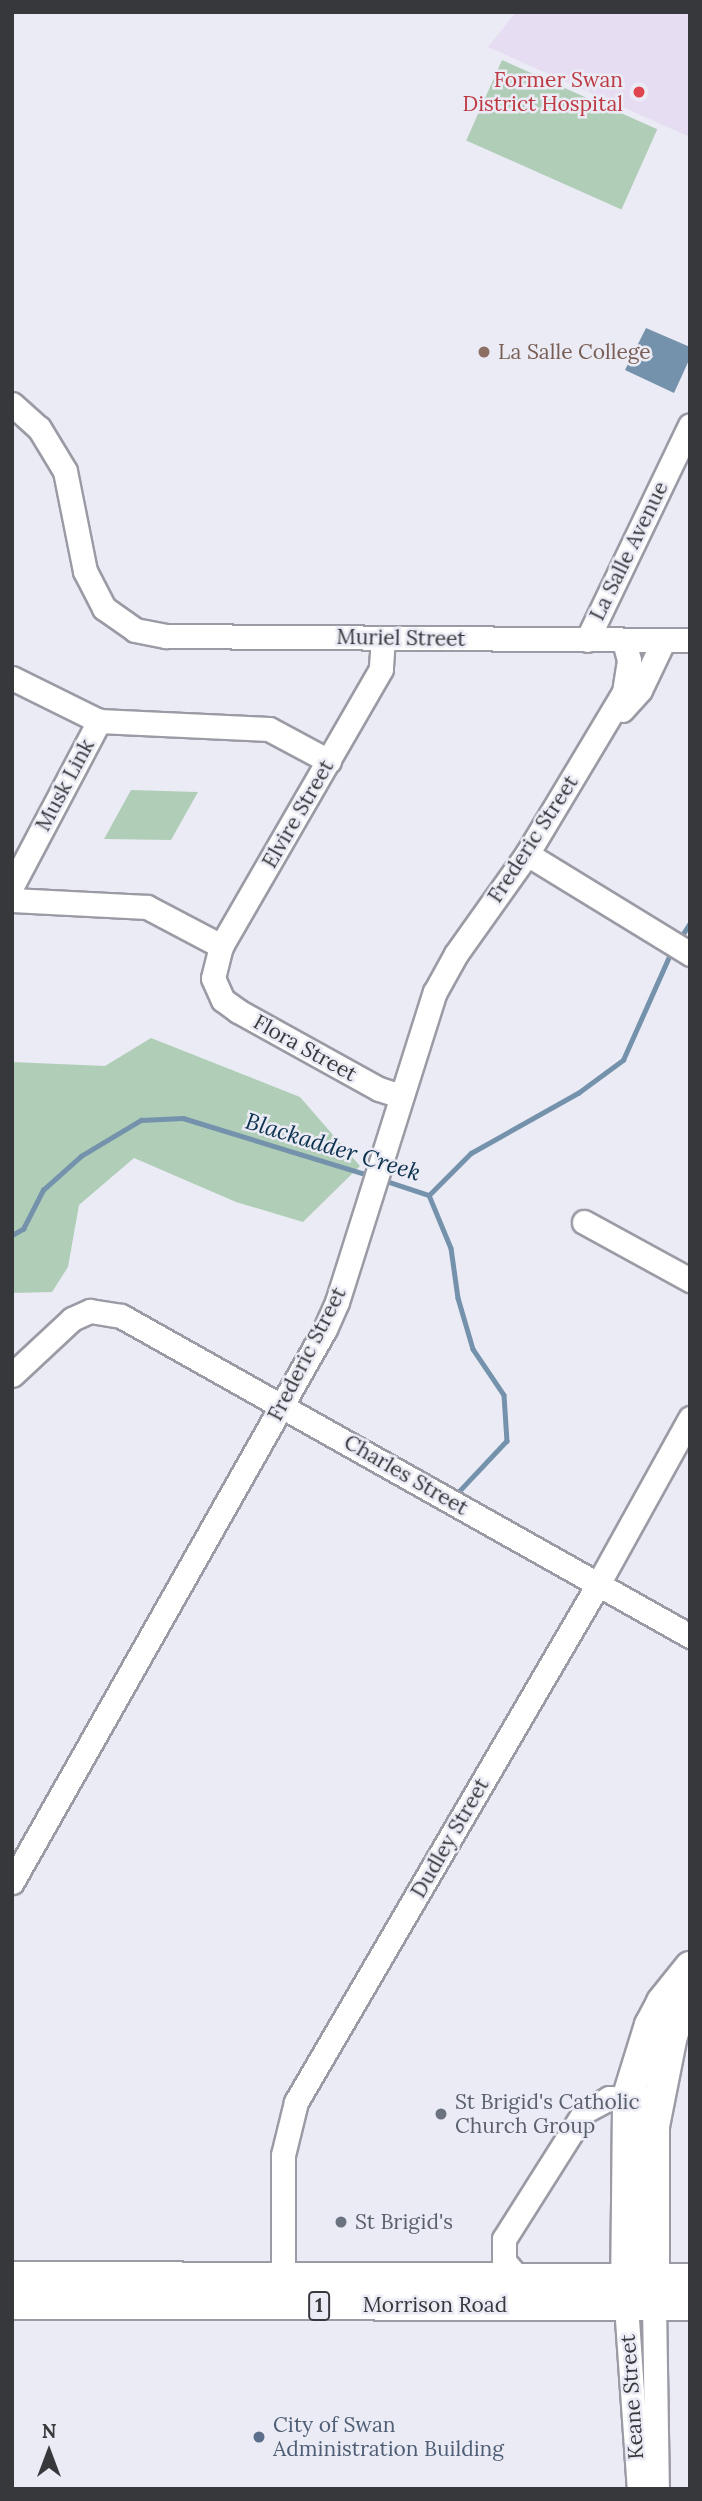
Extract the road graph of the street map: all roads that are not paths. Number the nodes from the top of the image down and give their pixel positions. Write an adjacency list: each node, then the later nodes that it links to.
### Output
1 (12, 404): 3 (street, Muriel Street)
2 (690, 425): 4 (street, La Salle Avenue)
3 (383, 638): 4 (street, Muriel Street); 11 (street, Elvire Street)
4 (587, 640): 7 (street, Muriel Street)
5 (664, 640): 6 (street, Muriel Street); 7 (street, Muriel Street); 10 (street, Frederic Street)
6 (690, 640)
7 (624, 641): 10 (street, Frederic Street)
8 (12, 678): 9 (street)
9 (99, 721): 11 (street); 13 (street, Musk Link)
10 (600, 737): 12 (street, Frederic Street)
11 (329, 761): 15 (street, Elvire Street)
12 (527, 854): 16 (street); 18 (street, Frederic Street)
13 (12, 886)
14 (12, 900): 15 (street)
15 (221, 946): 17 (street, Elvire Street)
16 (690, 954)
17 (216, 990): 18 (street, Flora Street)
18 (400, 1096): 22 (street, Frederic Street)
19 (584, 1223): 20 (street)
20 (690, 1280)
21 (12, 1375): 22 (street, Charles Street)
22 (284, 1404): 24 (street, Charles Street); 26 (street, Frederic Street)
23 (690, 1418): 24 (street, Dudley Street)
24 (597, 1586): 25 (street, Charles Street); 31 (street, Dudley Street)
25 (690, 1636)
26 (12, 1882)
27 (690, 1967): 28 (main road)
28 (681, 2003): 29 (main road)
29 (643, 2098): 32 (street); 34 (main road)
30 (12, 2277): 31 (main road, Morrison Road / 1)
31 (284, 2277): 32 (main road, Morrison Road / 1)
32 (519, 2279): 34 (main road, Morrison Road / 1)
33 (690, 2279): 34 (main road, Morrison Road)
34 (640, 2292): 35 (main road, Morrison Road / 1); 36 (main road, Morrison Road); 37 (street, Keane Street); 38 (street, Keane Street)
35 (12, 2304)
36 (690, 2305)
37 (639, 2489)
38 (657, 2489)

